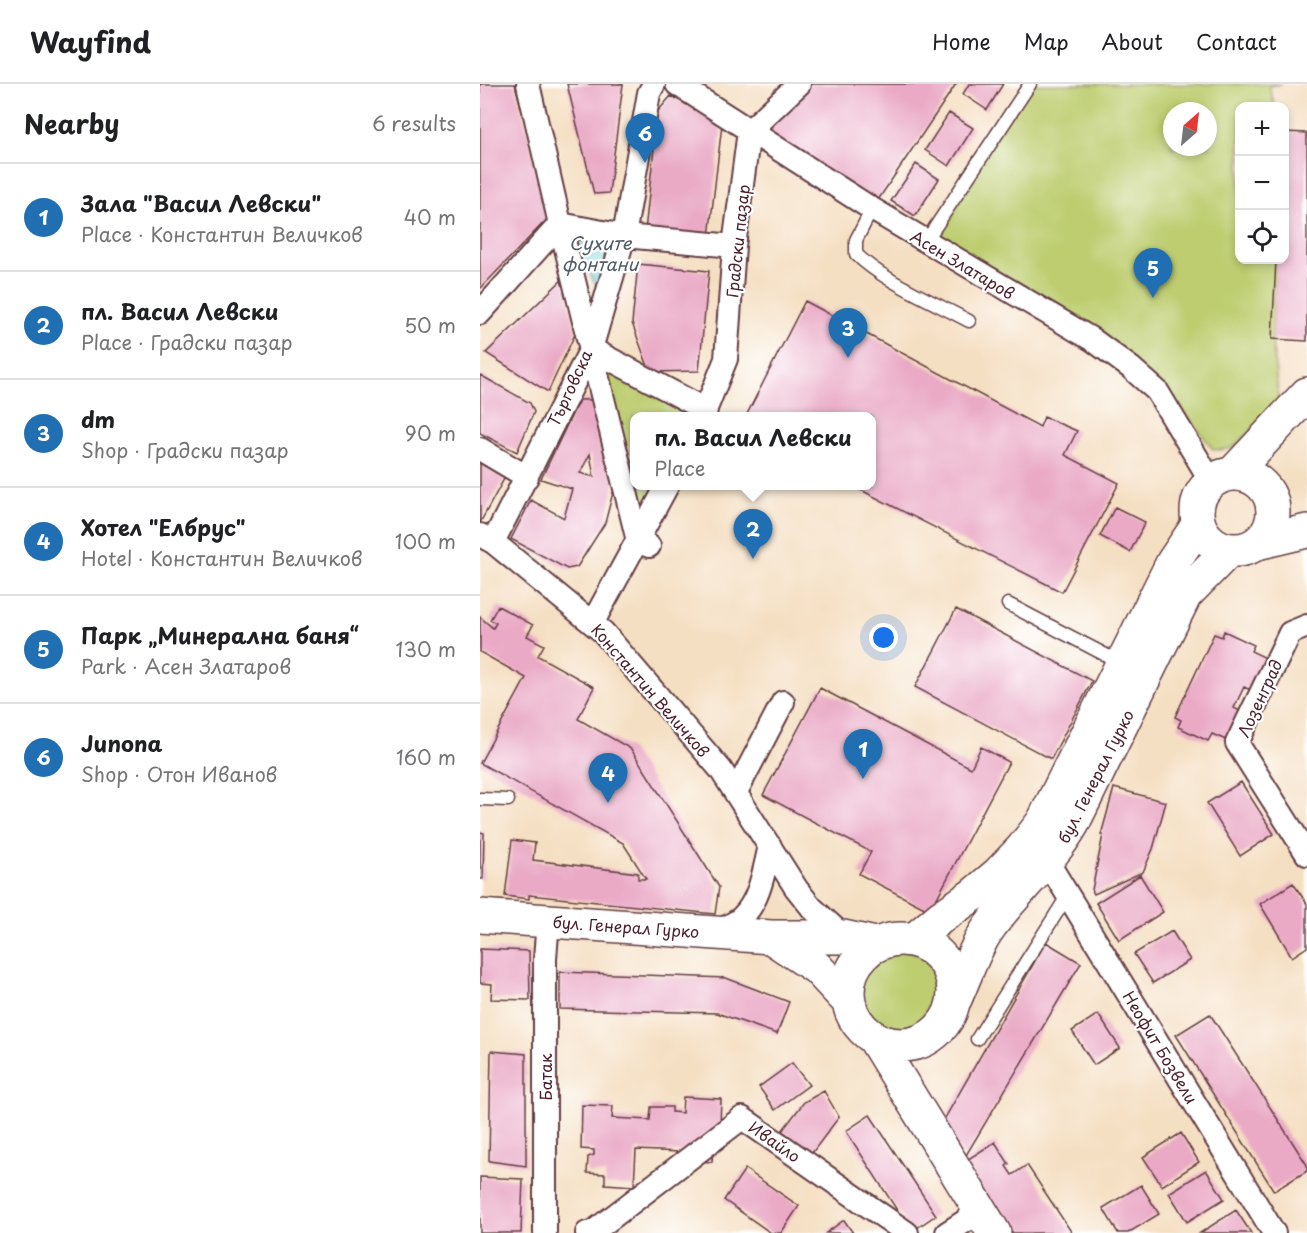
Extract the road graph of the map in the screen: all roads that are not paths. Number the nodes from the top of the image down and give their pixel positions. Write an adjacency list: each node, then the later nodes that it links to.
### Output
1 (528, 84): 8 (street, Търговска)
2 (654, 84): 9 (street)
3 (677, 84): 6 (street, Асен Златаров)
4 (799, 84): 6 (street)
5 (1030, 84): 10 (lane)
6 (749, 131): 7 (street, Асен Златаров); 11 (street, Градски пазар)
7 (872, 209): 10 (street, Асен Златаров); 13 (lane)
8 (560, 224): 9 (street); 12 (street); 14 (street, Търговска)
9 (624, 236): 11 (street); 14 (street)
10 (926, 241): 20 (street, Асен Златаров)
11 (734, 246): 17 (street, Градски пазар)
12 (480, 313)
13 (969, 321)
14 (591, 349): 16 (street); 19 (street, Търговска); 27 (street)
15 (1302, 400): 20 (street); 22 (street)
16 (703, 412)
17 (705, 412)
18 (480, 449): 19 (street)
19 (527, 477): 26 (street, Търговска)
20 (1222, 477): 22 (street); 24 (street)
21 (670, 490): 27 (street)
22 (1269, 494): 23 (street); 28 (street)
23 (1307, 520)
24 (1198, 525): 28 (street); 32 (street, бул. Генерал Гурко)
25 (1307, 531): 28 (street)
26 (487, 538): 30 (street, Константин Величков)
27 (644, 544): 30 (street)
28 (1243, 547): 39 (street, бул. Генерал Гурко)
29 (1008, 604): 32 (lane)
30 (593, 622): 34 (street, Константин Величков)
31 (1298, 629): 38 (street, Лозенград)
32 (1122, 663): 46 (street, бул. Генерал Гурко)
33 (783, 702): 34 (street)
34 (736, 792): 37 (street, Константин Величков)
35 (480, 799): 36 (lane)
36 (508, 800)
37 (770, 846): 43 (street); 45 (street, Константин Величков)
38 (1307, 854)
39 (1047, 861): 40 (street, Неофит Бозвели); 48 (street, бул. Генерал Гурко)
40 (1068, 895): 52 (lane); 59 (street, Неофит Бозвели)
41 (480, 916): 42 (street, бул. Генерал Гурко)
42 (548, 920): 43 (street, бул. Генерал Гурко); 55 (street, Батак)
43 (716, 933): 44 (street, бул. Генерал Гурко)
44 (771, 937): 45 (street, бул. Генерал Гурко); 49 (street)
45 (844, 938): 47 (street, бул. Генерал Гурко)
46 (915, 939): 47 (street); 48 (street)
47 (876, 944): 49 (street)
48 (955, 999): 50 (street)
49 (848, 1001): 51 (street)
50 (935, 1034): 51 (street); 53 (street)
51 (874, 1038): 53 (street)
52 (977, 1039)
53 (917, 1109): 54 (street)
54 (987, 1222): 58 (street)
55 (545, 1233)
56 (587, 1233): 57 (street, Ивайло)
57 (908, 1233)
58 (947, 1233)
59 (1274, 1233)

